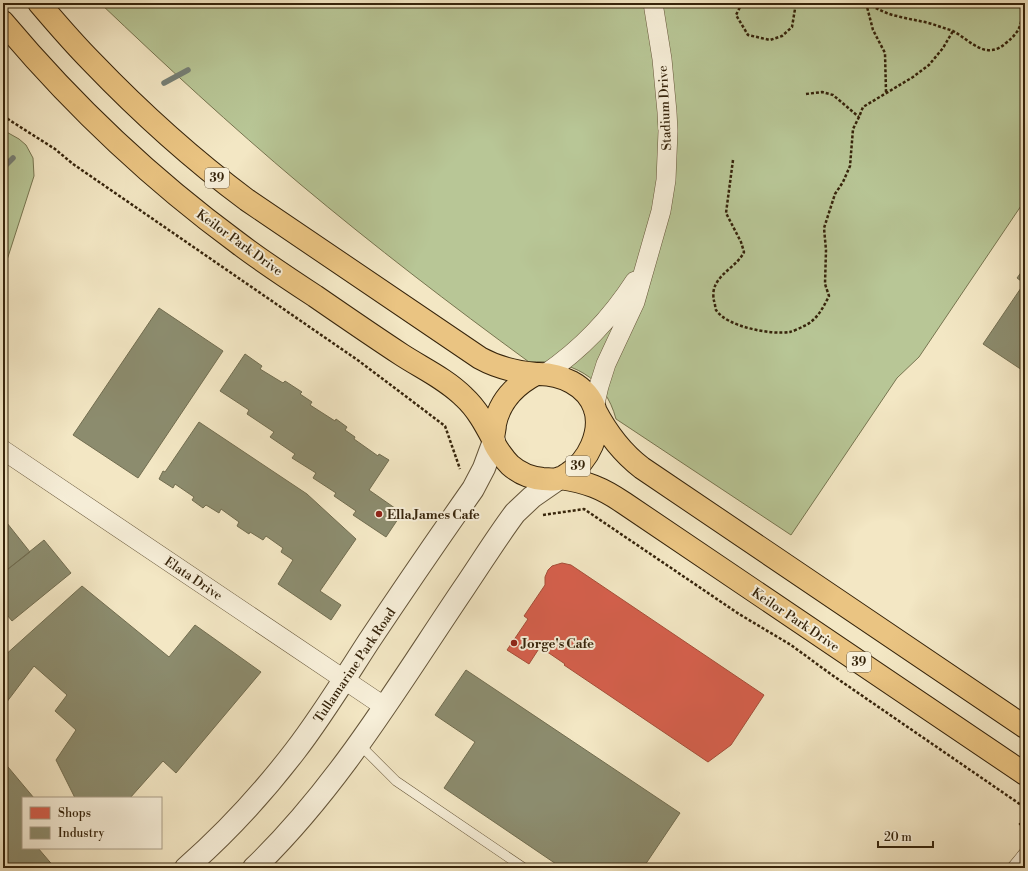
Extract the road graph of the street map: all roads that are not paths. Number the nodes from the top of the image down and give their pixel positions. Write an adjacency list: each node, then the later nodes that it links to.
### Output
1 (39, 3): 5 (main road, 39)
2 (654, 3): 4 (street, Stadium Drive)
3 (3, 22): 7 (main road, Keilor Park Drive / 39)
4 (647, 259): 5 (street); 6 (street)
5 (541, 374): 6 (main road, 39); 7 (main road)
6 (594, 409): 9 (main road, 39); 12 (main road, 39)
7 (494, 440): 9 (main road, 39); 10 (street, Tullamarine Park Road)
8 (3, 450): 10 (street, Elata Drive)
9 (560, 478): 11 (street); 14 (main road, Keilor Park Drive / 39)
10 (344, 680): 11 (street, Elata Drive); 16 (street, Tullamarine Park Road)
11 (385, 706): 13 (street)
12 (1025, 728)
13 (359, 744): 17 (street); 18 (lane)
14 (1025, 774)
15 (1025, 851): 19 (lane)
16 (186, 868)
17 (254, 868)
18 (524, 868)
19 (1012, 868)

